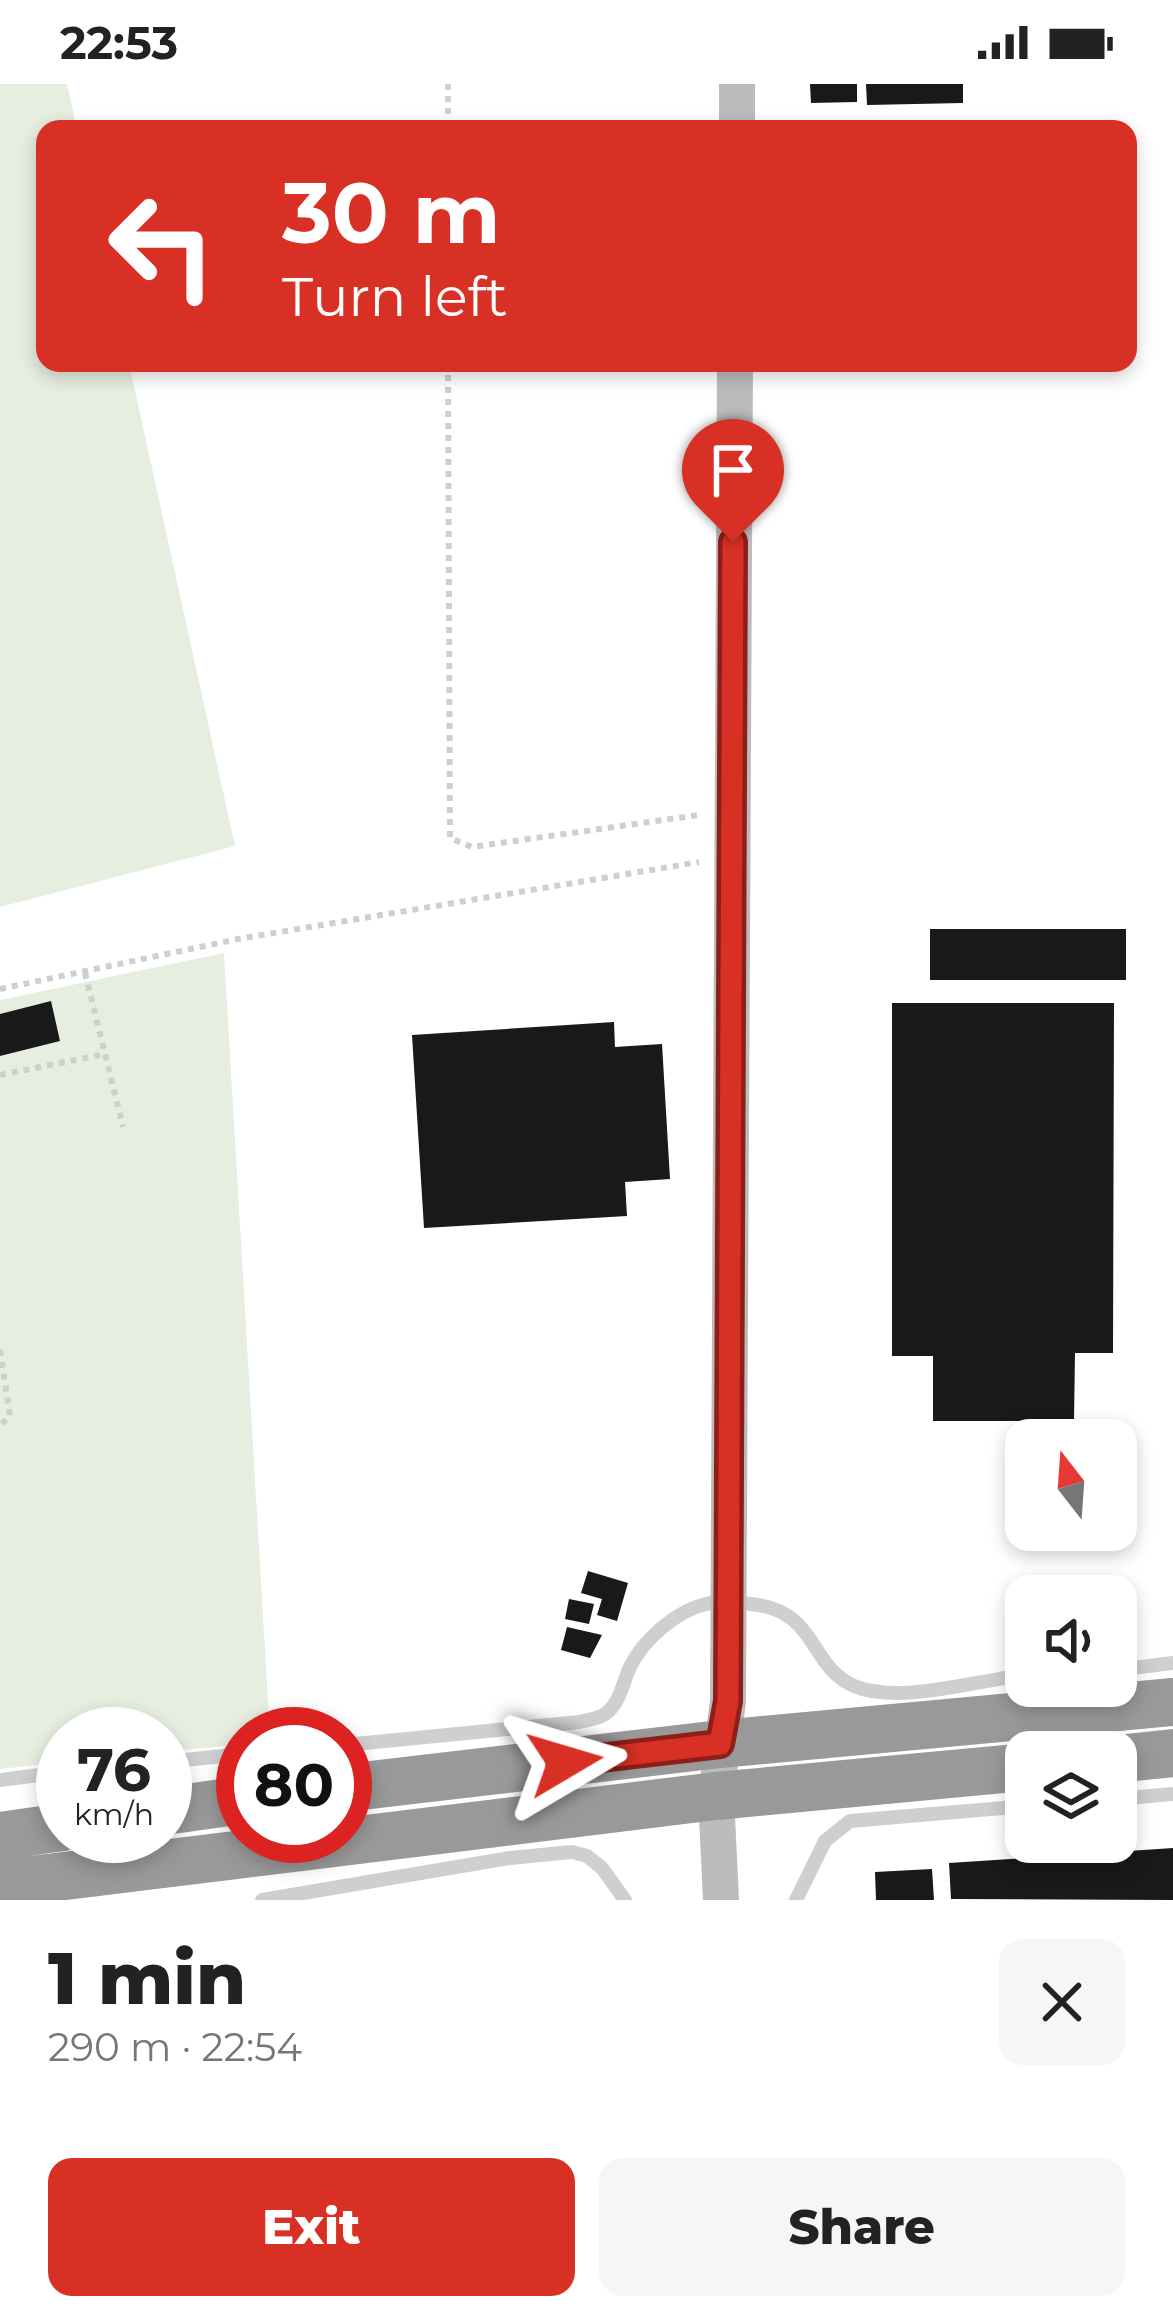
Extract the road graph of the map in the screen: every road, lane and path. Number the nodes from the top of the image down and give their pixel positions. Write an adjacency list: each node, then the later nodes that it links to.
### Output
1 (448, 84): 3 (path)
2 (737, 84): 4 (street)
3 (448, 120)
4 (737, 120)
5 (448, 372): 7 (path)
6 (735, 372): 7 (street)
7 (731, 811): 8 (street)
8 (734, 856): 9 (path); 16 (street)
9 (85, 971): 10 (path); 11 (path)
10 (0, 989)
11 (105, 1054): 12 (path); 13 (path)
12 (0, 1076)
13 (123, 1127)
14 (0, 1350): 15 (path)
15 (0, 1426)
16 (728, 1602): 19 (lane); 21 (lane); 22 (street)
17 (1173, 1663): 18 (lane)
18 (1137, 1667)
19 (1005, 1678)
20 (1173, 1702): 22 (highway)
21 (372, 1741)
22 (720, 1744): 28 (highway); 30 (street)
23 (1173, 1753): 24 (highway)
24 (1137, 1757)
25 (1005, 1769): 30 (highway)
26 (36, 1775): 27 (lane)
27 (0, 1780)
28 (372, 1785)
29 (1173, 1794): 31 (lane)
30 (716, 1796): 35 (highway); 38 (street)
31 (1137, 1797)
32 (1005, 1808): 39 (lane)
33 (36, 1831): 34 (highway)
34 (0, 1836)
35 (0, 1884)
36 (262, 1900): 37 (lane)
37 (625, 1900)
38 (722, 1900)
39 (796, 1900)

